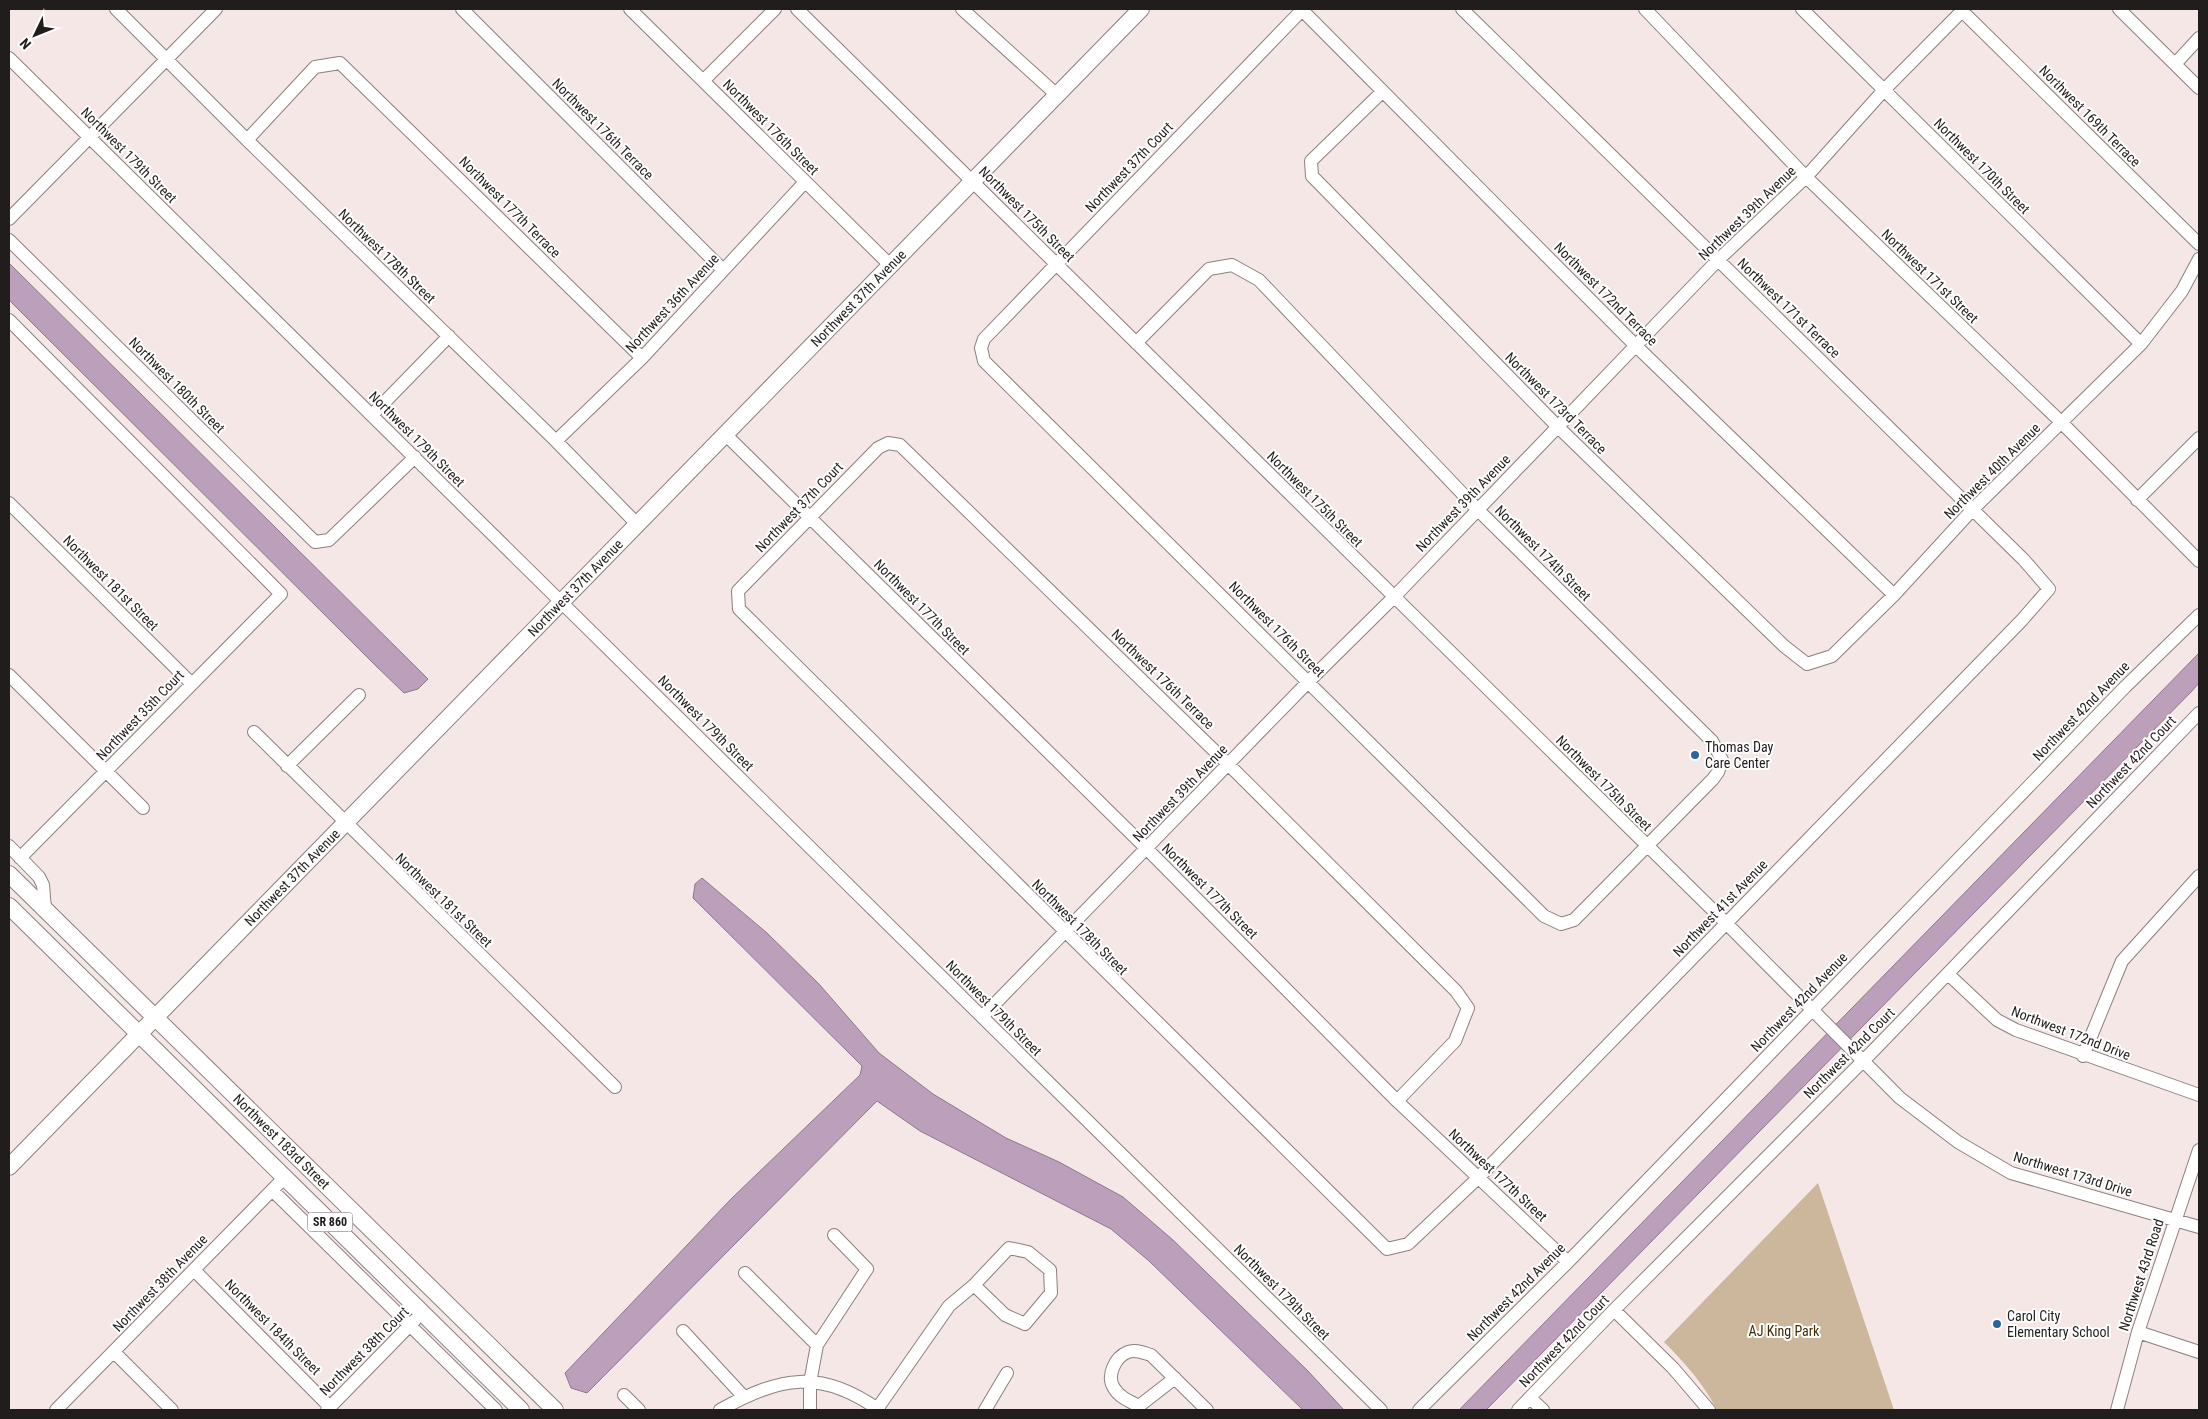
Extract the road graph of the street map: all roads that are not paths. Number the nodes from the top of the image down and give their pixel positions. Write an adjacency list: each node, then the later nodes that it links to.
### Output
1 (116, 9): 17 (street, Northwest 178th Street)
2 (216, 9): 17 (street)
3 (462, 9): 36 (street, Northwest 176th Terrace)
4 (630, 9): 19 (street, Northwest 176th Street)
5 (775, 9): 19 (street)
6 (797, 9): 28 (street, Northwest 175th Street)
7 (1141, 9): 23 (main road, Northwest 37th Avenue)
8 (1302, 9): 22 (street, Northwest 172nd Terrace); 34 (street, Northwest 37th Court)
9 (1462, 9): 33 (street, Northwest 171st Terrace)
10 (1645, 9): 26 (street, Northwest 171st Street)
11 (1802, 9): 21 (street, Northwest 170th Street)
12 (1962, 9): 21 (street, Northwest 39th Avenue); 31 (street, Northwest 169th Terrace)
13 (2119, 9): 18 (street)
14 (968, 11): 23 (street)
15 (2199, 38): 18 (street)
16 (9, 58): 24 (street, Northwest 179th Street)
17 (167, 59): 24 (street); 25 (street, Northwest 178th Street)
18 (2176, 63): 20 (street)
19 (703, 81): 27 (street, Northwest 176th Street)
20 (2199, 88)
21 (1884, 90): 26 (street, Northwest 39th Avenue); 40 (street, Northwest 170th Street)
22 (1382, 92): 41 (street, Northwest 172nd Terrace); 46 (street, Northwest 173rd Terrace)
23 (1057, 95): 28 (main road, Northwest 37th Avenue)
24 (90, 138): 29 (street); 44 (street, Northwest 179th Street)
25 (247, 140): 38 (street, Northwest 178th Street); 43 (street, Northwest 177th Terrace)
26 (1806, 178): 33 (street, Northwest 39th Avenue); 45 (street, Northwest 171st Street)
27 (806, 182): 35 (street, Northwest 176th Street); 36 (street, Northwest 36th Avenue)
28 (973, 182): 34 (street, Northwest 175th Street); 35 (main road, Northwest 37th Avenue)
29 (9, 219)
30 (9, 240): 51 (street, Northwest 180th Street)
31 (2199, 244)
32 (2199, 259): 40 (street, Northwest 40th Avenue)
33 (1718, 260): 41 (street, Northwest 39th Avenue); 54 (street, Northwest 171st Terrace)
34 (1056, 264): 39 (street, Northwest 175th Street); 42 (street, Northwest 37th Court)
35 (891, 266): 47 (main road, Northwest 37th Avenue)
36 (724, 270): 43 (street, Northwest 36th Avenue)
37 (9, 320): 68 (street, Northwest 35th Court)
38 (449, 336): 44 (street); 49 (street, Northwest 178th Street)
39 (1136, 343): 55 (street, Northwest 174th Street); 61 (street, Northwest 175th Street)
40 (2141, 344): 45 (street, Northwest 40th Avenue)
41 (1636, 346): 46 (street, Northwest 39th Avenue); 60 (street, Northwest 172nd Terrace)
42 (981, 348): 67 (street, Northwest 176th Street)
43 (642, 358): 49 (street, Northwest 36th Avenue)
44 (372, 415): 51 (street, Northwest 179th Street)
45 (2062, 423): 52 (street, Northwest 171st Street); 54 (street, Northwest 40th Avenue)
46 (1558, 426): 55 (street, Northwest 39th Avenue); 65 (street, Northwest 173rd Terrace)
47 (726, 435): 56 (street, Northwest 177th Street); 57 (main road, Northwest 37th Avenue)
48 (2199, 438): 52 (street)
49 (556, 441): 57 (street, Northwest 178th Street)
50 (900, 445): 56 (street, Northwest 37th Court); 72 (street, Northwest 176th Terrace)
51 (414, 457): 62 (street, Northwest 179th Street)
52 (2138, 500): 58 (street, Northwest 171st Street)
53 (9, 503): 68 (street, Northwest 181st Street)
54 (1973, 509): 59 (street, Northwest 171st Terrace); 60 (street, Northwest 40th Avenue)
55 (1478, 510): 61 (street, Northwest 39th Avenue); 78 (street, Northwest 174th Street)
56 (810, 518): 63 (street, Northwest 37th Court); 79 (street, Northwest 177th Street)
57 (638, 525): 62 (main road, Northwest 37th Avenue)
58 (2199, 561)
59 (2049, 589): 85 (street, Northwest 41st Avenue)
60 (1894, 595): 65 (street, Northwest 40th Avenue)
61 (1394, 597): 67 (street, Northwest 39th Avenue); 78 (street, Northwest 175th Street)
62 (562, 602): 76 (main road, Northwest 37th Avenue); 89 (street, Northwest 179th Street)
63 (739, 609): 86 (street, Northwest 178th Street)
64 (2199, 614): 88 (street, Northwest 42nd Avenue)
65 (1784, 646)
66 (9, 675): 74 (street)
67 (1309, 681): 72 (street, Northwest 39th Avenue); 78 (street, Northwest 176th Street)
68 (192, 684): 74 (street, Northwest 35th Court)
69 (359, 695): 73 (street)
70 (2199, 713): 87 (street, Northwest 42nd Court)
71 (254, 732): 73 (street, Northwest 181st Street)
72 (1228, 764): 79 (street, Northwest 39th Avenue); 96 (street, Northwest 176th Terrace)
73 (286, 766): 76 (street, Northwest 181st Street)
74 (106, 772): 75 (street); 80 (street, Northwest 35th Court)
75 (143, 808)
76 (345, 824): 90 (main road, Northwest 37th Avenue); 94 (street, Northwest 181st Street)
77 (9, 846): 80 (street)
78 (1647, 847): 85 (street, Northwest 175th Street)
79 (1147, 849): 86 (street, Northwest 39th Avenue); 96 (street, Northwest 177th Street)
80 (20, 858): 84 (street)
81 (9, 874): 84 (main road, Northwest 183rd Street / SR 860)
82 (2199, 876): 93 (street)
83 (9, 906): 91 (main road, Northwest 183rd Street / SR 860)
84 (45, 909): 90 (main road, Northwest 183rd Street / SR 860)
85 (1726, 923): 88 (street, Northwest 175th Street); 100 (street, Northwest 41st Avenue)
86 (1064, 932): 89 (street, Northwest 39th Avenue); 105 (street, Northwest 178th Street)
87 (1948, 974): 92 (street, Northwest 42nd Court); 93 (street, Northwest 172nd Drive)
88 (1813, 1010): 92 (street, Northwest 173rd Drive); 106 (street, Northwest 42nd Avenue)
89 (982, 1017): 136 (street, Northwest 179th Street)
90 (156, 1018): 91 (main road, Northwest 37th Avenue); 112 (main road, Northwest 183rd Street / SR 860)
91 (139, 1034): 98 (main road, Northwest 37th Avenue); 99 (main road, Northwest 183rd Street / SR 860)
92 (1859, 1056): 102 (street, Northwest 173rd Drive); 110 (street, Northwest 42nd Court)
93 (2083, 1056): 95 (street, Northwest 172nd Drive)
94 (615, 1087)
95 (2199, 1095)
96 (1397, 1101): 100 (street, Northwest 177th Street)
97 (2199, 1150): 102 (street, Northwest 43rd Road)
98 (9, 1167)
99 (285, 1177): 101 (street, Northwest 38th Avenue); 111 (main road, Northwest 183rd Street / SR 860)
100 (1478, 1178): 105 (street, Northwest 41st Avenue); 106 (street, Northwest 177th Street)
101 (272, 1190): 107 (street, Northwest 38th Avenue); 111 (street)
102 (2174, 1219): 103 (street, Northwest 173rd Drive); 114 (street, Northwest 43rd Road)
103 (2199, 1227)
104 (834, 1235): 115 (street)
105 (1408, 1244)
106 (1568, 1262): 137 (street, Northwest 42nd Avenue)
107 (194, 1270): 116 (street, Northwest 38th Avenue); 124 (street, Northwest 184th Street)
108 (744, 1274): 115 (street)
109 (974, 1285): 109 (street); 133 (street)
110 (1614, 1310): 123 (street, Northwest 42nd Court); 140 (street)
111 (416, 1319): 112 (main road); 124 (street, Northwest 38th Court); 127 (street); 128 (main road, Northwest 183rd Street / SR 860)
112 (465, 1323): 129 (main road, Northwest 183rd Street / SR 860)
113 (683, 1331): 122 (street)
114 (2138, 1332): 117 (street); 141 (street, Northwest 43rd Road)
115 (818, 1344): 120 (street)
116 (114, 1352): 125 (street, Northwest 38th Avenue); 126 (street)
117 (2199, 1352)
118 (1007, 1373): 134 (street)
119 (1175, 1378): 119 (street); 135 (street)
120 (810, 1383): 122 (street); 132 (street); 133 (street)
121 (624, 1395): 130 (street)
122 (744, 1397): 131 (street)
123 (1530, 1398): 138 (street, Northwest 42nd Court); 139 (street)
124 (329, 1408)
125 (56, 1410)
126 (172, 1410)
127 (496, 1410)
128 (521, 1410)
129 (554, 1410)
130 (639, 1410)
131 (720, 1410)
132 (810, 1410)
133 (878, 1410)
134 (984, 1410)
135 (1207, 1410)
136 (1381, 1410)
137 (1419, 1410)
138 (1518, 1410)
139 (1542, 1410)
140 (1709, 1410)
141 (2116, 1410)

